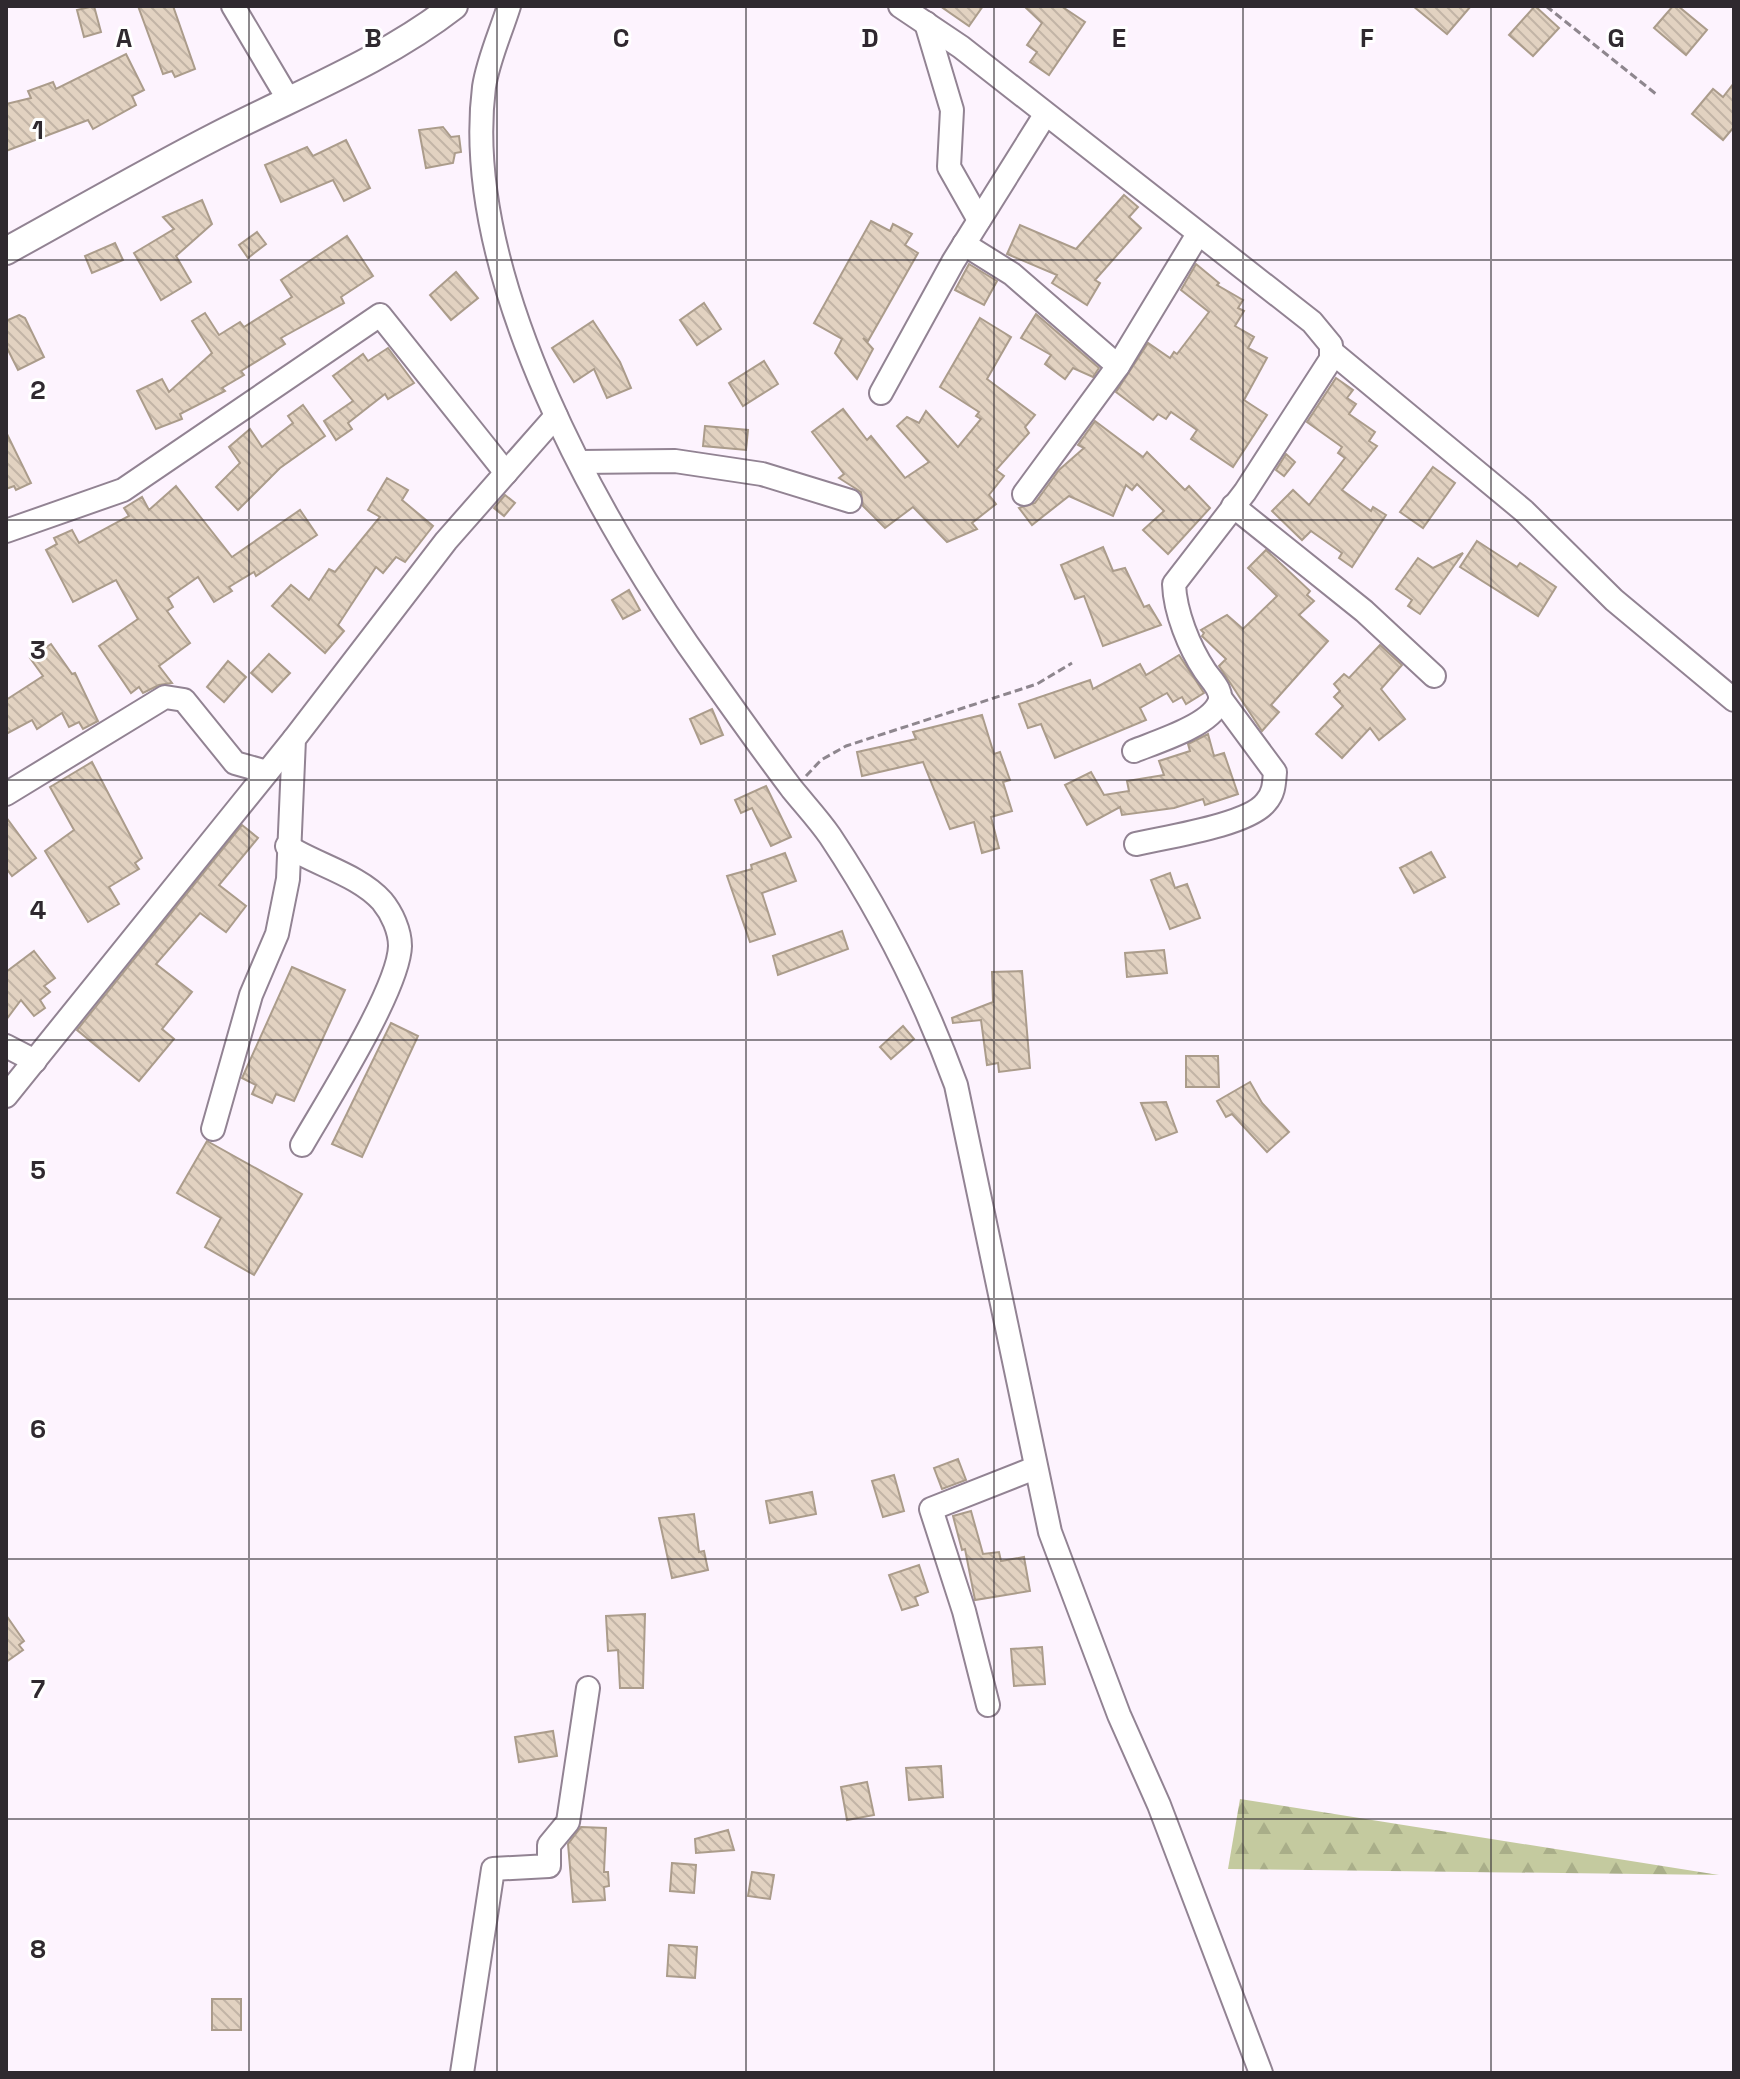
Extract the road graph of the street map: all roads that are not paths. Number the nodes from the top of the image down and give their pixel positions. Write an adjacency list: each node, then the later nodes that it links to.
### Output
1 (233, 6): 6 (street)
2 (454, 6): 6 (street)
3 (509, 6): 15 (street)
4 (900, 6): 5 (street)
5 (926, 23): 7 (street); 8 (street)
6 (282, 104): 11 (street)
7 (1045, 115): 8 (street); 9 (street)
8 (979, 220): 10 (street)
9 (1198, 234): 12 (street); 13 (street)
10 (964, 244): 13 (street); 14 (street)
11 (6, 251)
12 (1332, 352): 20 (street); 24 (street)
13 (1118, 366): 18 (street)
14 (881, 393)
15 (556, 416): 16 (street); 17 (street)
16 (580, 462): 19 (street); 36 (street)
17 (506, 473): 21 (street); 25 (street)
18 (1024, 494)
19 (850, 501)
20 (1233, 506): 22 (street); 23 (street)
21 (6, 531)
22 (1434, 676)
23 (1221, 699): 26 (street); 29 (street)
24 (1734, 700)
25 (294, 739): 27 (street); 30 (street)
26 (1134, 751)
27 (267, 772): 28 (street); 32 (street)
28 (6, 794)
29 (1136, 844)
30 (287, 846): 34 (street); 35 (street)
31 (6, 1046): 32 (street)
32 (35, 1061): 33 (street)
33 (6, 1096)
34 (213, 1129)
35 (302, 1145)
36 (1035, 1468): 38 (street); 40 (street)
37 (588, 1688): 39 (street)
38 (988, 1705)
39 (462, 2073)
40 (1261, 2073)

